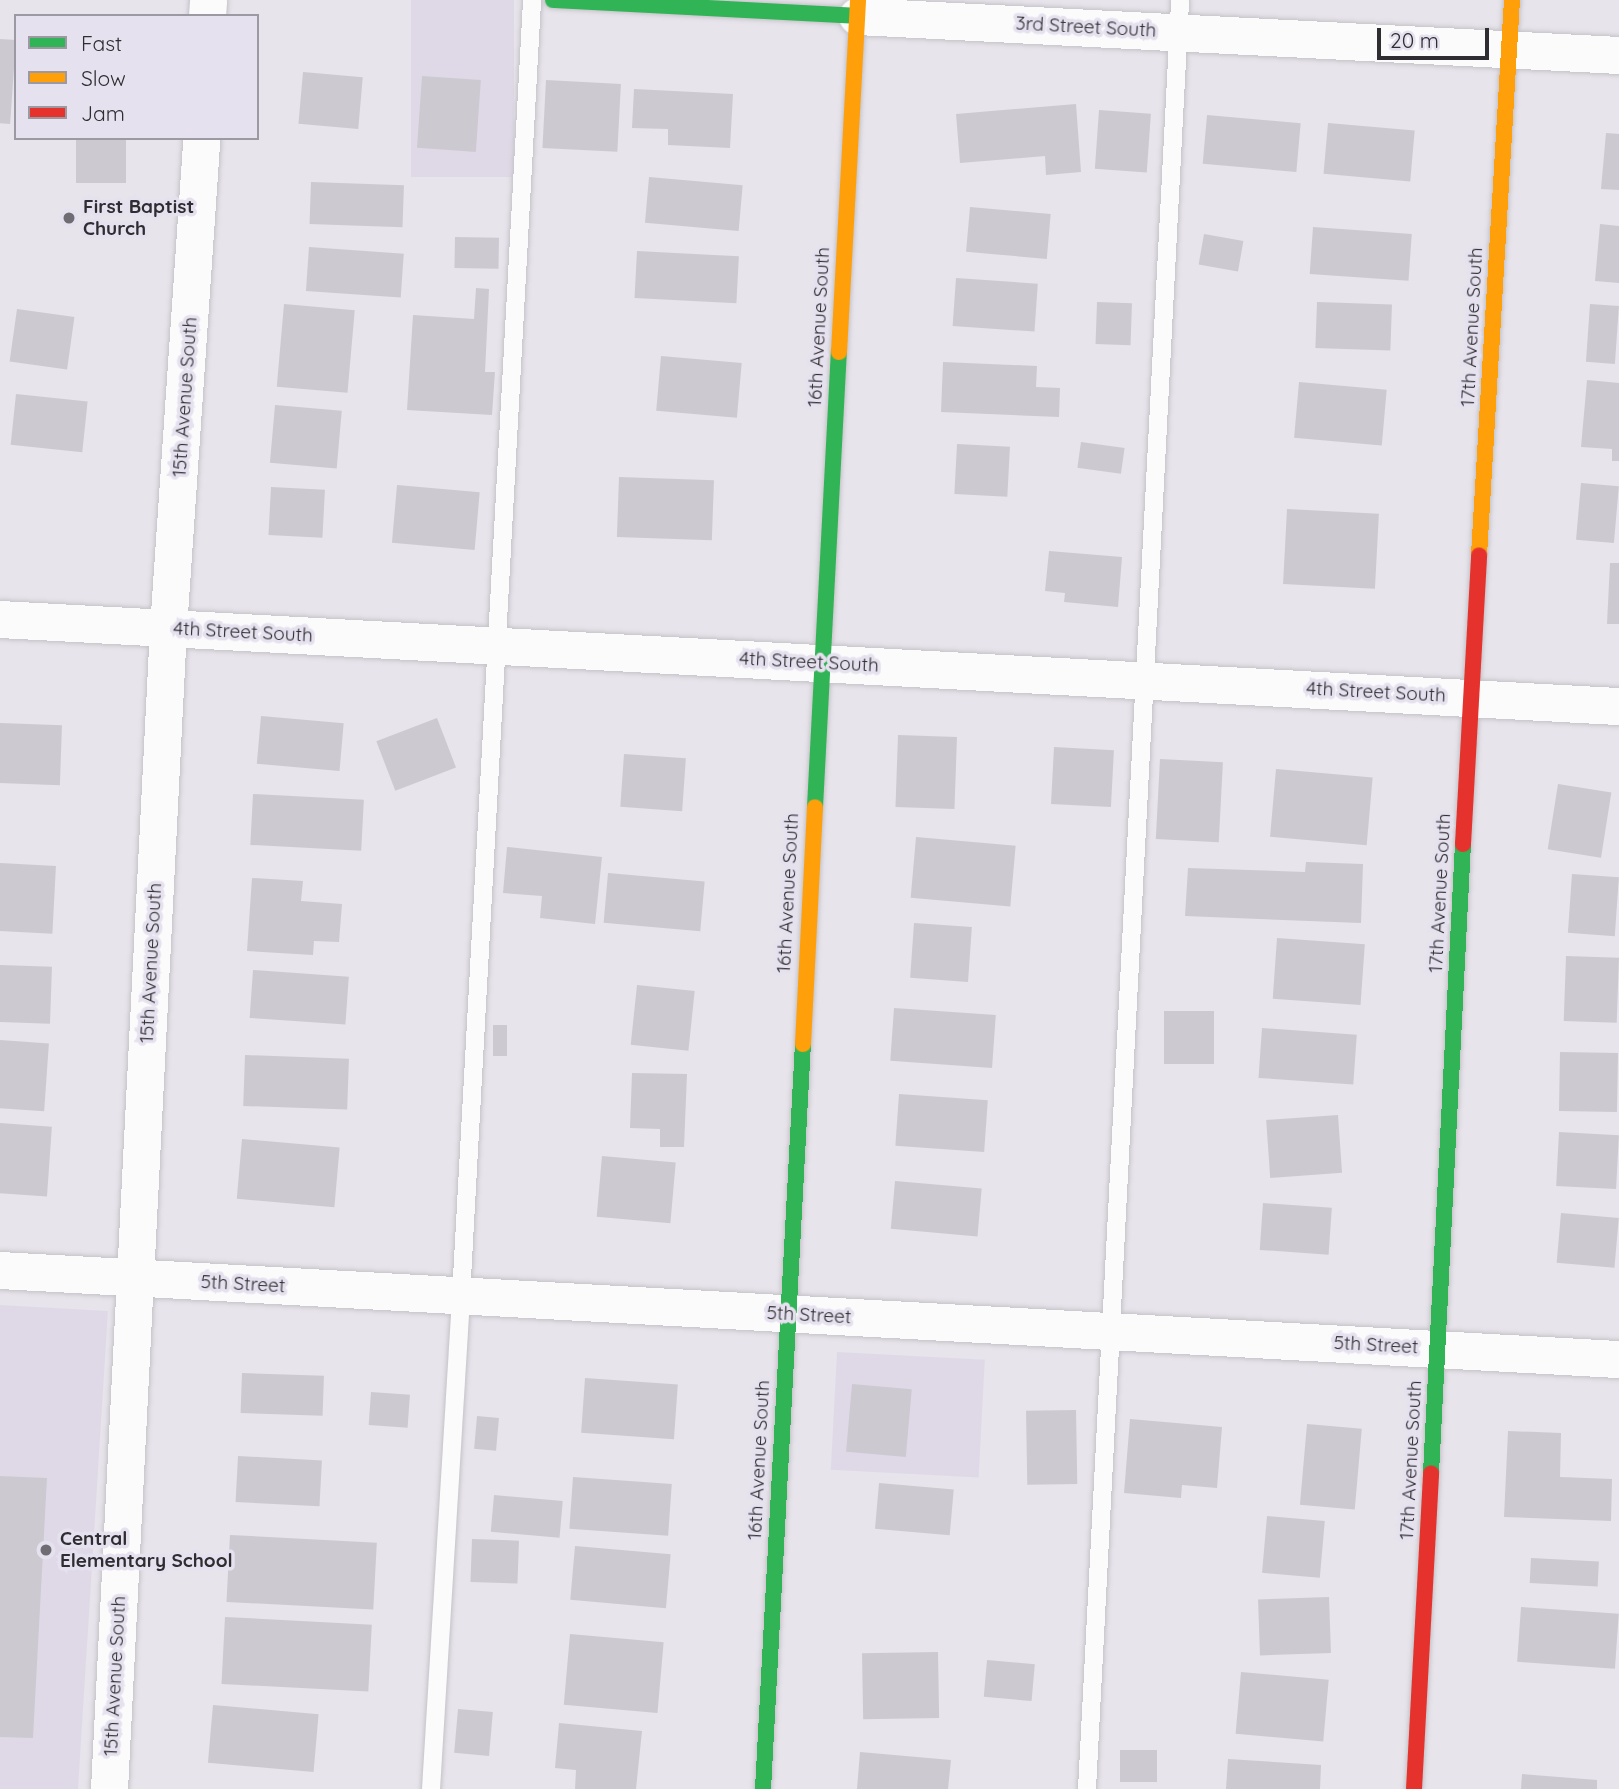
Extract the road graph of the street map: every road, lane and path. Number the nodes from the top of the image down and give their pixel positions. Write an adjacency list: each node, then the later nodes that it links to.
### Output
1 (532, 0): 11 (lane)
2 (553, 0): 4 (street, 3rd Street South)
3 (1512, 0): 6 (street, 17th Avenue South)
4 (858, 8): 5 (street, 3rd Street South); 12 (street, 16th Avenue South)
5 (1180, 16): 6 (street, 3rd Street South); 13 (lane)
6 (1509, 50): 7 (street, 3rd Street South); 14 (street, 17th Avenue South)
7 (1619, 55)
8 (201, 140): 10 (street, 15th Avenue South)
9 (0, 619): 10 (street, 4th Street South)
10 (168, 628): 11 (street, 4th Street South); 17 (street, 15th Avenue South)
11 (498, 645): 12 (street, 4th Street South); 18 (lane)
12 (821, 663): 13 (street, 4th Street South); 19 (street, 16th Avenue South)
13 (1145, 680): 14 (street, 4th Street South); 20 (lane)
14 (1471, 697): 15 (street, 4th Street South); 21 (street, 17th Avenue South)
15 (1619, 706)
16 (0, 1270): 17 (street, 5th Street)
17 (135, 1277): 18 (street, 5th Street); 23 (street, 15th Avenue South)
18 (461, 1296): 19 (street, 5th Street); 24 (lane)
19 (788, 1313): 20 (street, 5th Street); 25 (street, 16th Avenue South)
20 (1110, 1331): 21 (street, 5th Street); 26 (lane)
21 (1438, 1349): 22 (street, 5th Street); 27 (street, 17th Avenue South)
22 (1619, 1359)
23 (109, 1789)
24 (431, 1789)
25 (762, 1789)
26 (1087, 1789)
27 (1415, 1789)

